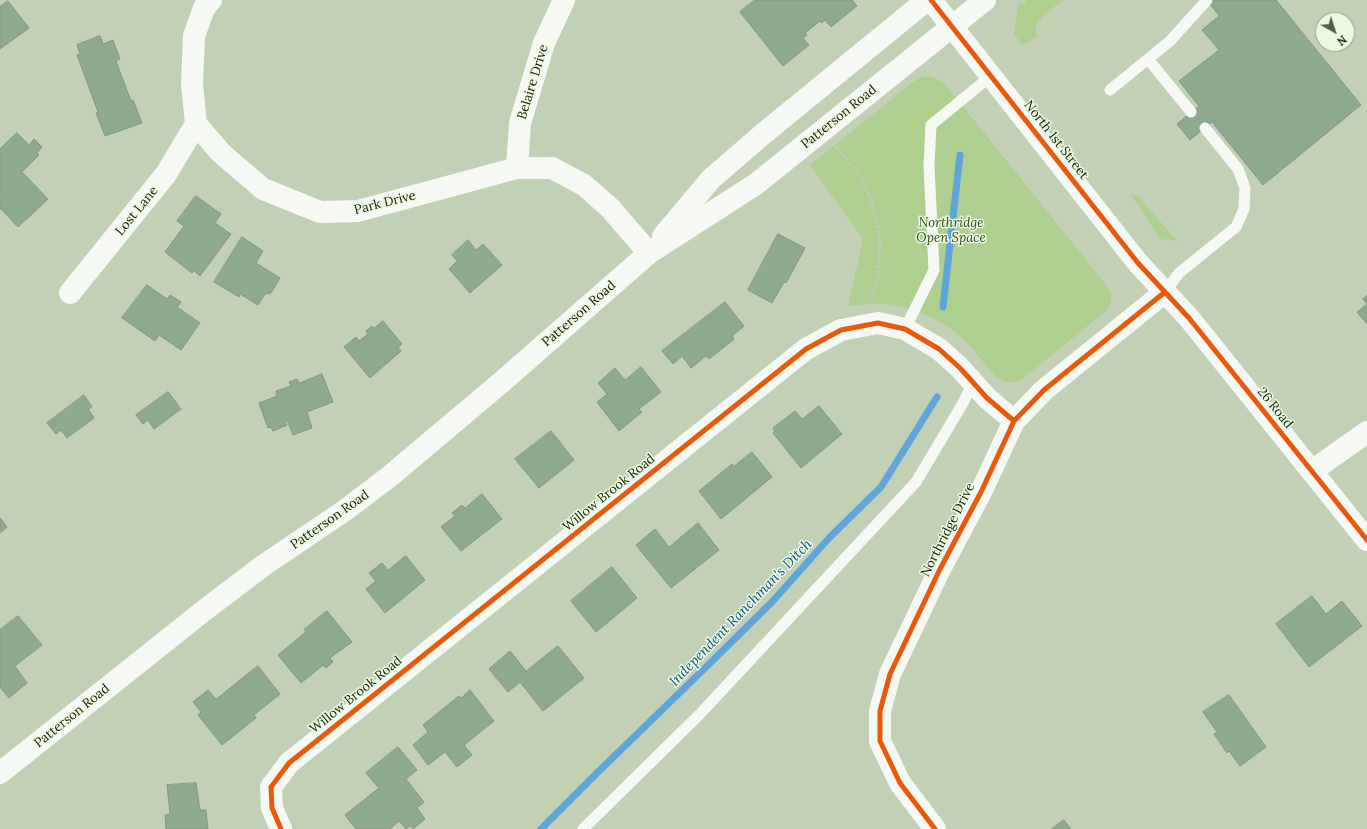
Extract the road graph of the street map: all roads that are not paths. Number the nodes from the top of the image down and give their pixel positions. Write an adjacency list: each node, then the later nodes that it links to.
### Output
1 (211, 0): 12 (street)
2 (564, 0): 14 (street, Belaire Drive)
3 (927, 0): 15 (street, Patterson Road)
4 (931, 0): 7 (street, North 1st Street)
5 (985, 0): 7 (street, Patterson Road)
6 (1207, 0): 8 (lane)
7 (952, 26): 9 (street, North 1st Street); 15 (street, Patterson Road)
8 (1148, 59): 10 (lane); 11 (lane)
9 (991, 76): 16 (street, North 1st Street); 18 (lane)
10 (1110, 90)
11 (1191, 112)
12 (196, 124): 14 (street, Park Drive); 17 (street, Lost Lane)
13 (1204, 128): 16 (lane)
14 (517, 168): 15 (street, Park Drive)
15 (649, 253): 24 (street, Patterson Road)
16 (1165, 292): 20 (street, Northridge Drive); 22 (street, 26 Road)
17 (70, 293)
18 (905, 329): 19 (street, Willow Brook Road); 25 (street, Willow Brook Road)
19 (973, 383): 20 (street, Willow Brook Road); 26 (lane)
20 (1014, 421): 27 (street, Northridge Drive)
21 (1367, 432): 22 (street)
22 (1312, 471): 23 (street, 26 Road)
23 (1367, 540)
24 (0, 773)
25 (281, 829)
26 (583, 829)
27 (935, 829)

